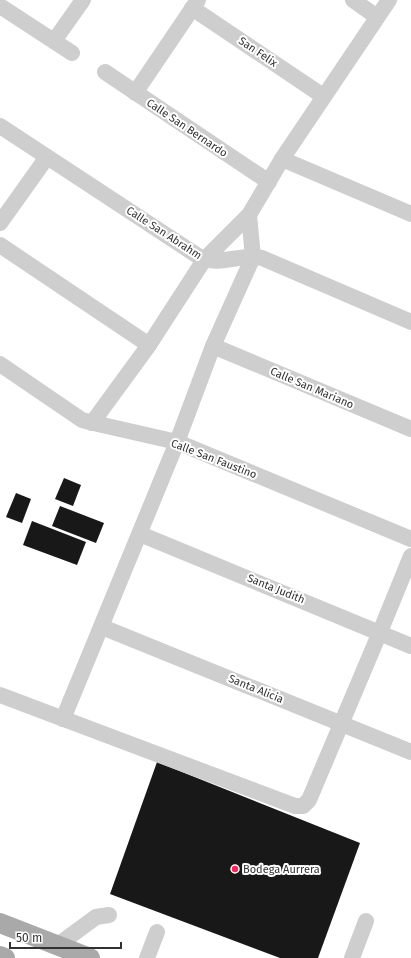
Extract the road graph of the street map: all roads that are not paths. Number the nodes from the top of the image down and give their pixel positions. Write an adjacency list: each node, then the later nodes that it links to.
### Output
1 (82, 0): 7 (street)
2 (353, 0): 6 (street)
3 (389, 0): 6 (street)
4 (195, 4): 10 (street); 11 (street, San Felix)
5 (0, 6): 7 (street)
6 (377, 17): 11 (street)
7 (54, 42): 8 (street)
8 (72, 53)
9 (105, 72): 10 (street, Calle San Bernardo)
10 (135, 93): 15 (street, Calle San Bernardo)
11 (323, 96): 14 (street)
12 (0, 126): 13 (street, Calle San Abrahm)
13 (47, 157): 18 (street); 21 (street, Calle San Abrahm)
14 (282, 159): 15 (street); 16 (street)
15 (269, 182): 17 (street)
16 (411, 214)
17 (249, 216): 20 (street); 21 (street)
18 (0, 222)
19 (0, 245): 23 (street)
20 (253, 257): 21 (street, Calle San Abrahm); 22 (street, Calle San Abrahm); 24 (street)
21 (204, 260): 23 (street)
22 (411, 322)
23 (149, 345): 26 (street)
24 (213, 346): 27 (street, Calle San Mariano); 28 (street)
25 (0, 364): 26 (street, Calle San Faustino)
26 (92, 423): 28 (street, Calle San Faustino)
27 (411, 429)
28 (177, 442): 29 (street); 30 (street, Calle San Faustino)
29 (140, 534): 32 (street); 33 (street, Santa Judith)
30 (411, 539)
31 (411, 556): 33 (street)
32 (102, 627): 36 (street); 37 (street, Santa Alicia)
33 (380, 632): 34 (street, Santa Judith); 37 (street)
34 (411, 646)
35 (0, 695): 36 (street)
36 (63, 720): 37 (street)
37 (342, 724): 38 (street, Santa Alicia)
38 (411, 752)
39 (109, 916): 43 (street)
40 (366, 921): 48 (street)
41 (0, 923): 43 (main road)
42 (157, 932): 47 (street)
43 (58, 945): 46 (main road)
44 (0, 956): 45 (main road)
45 (5, 958)
46 (90, 958)
47 (147, 958)
48 (352, 958)

